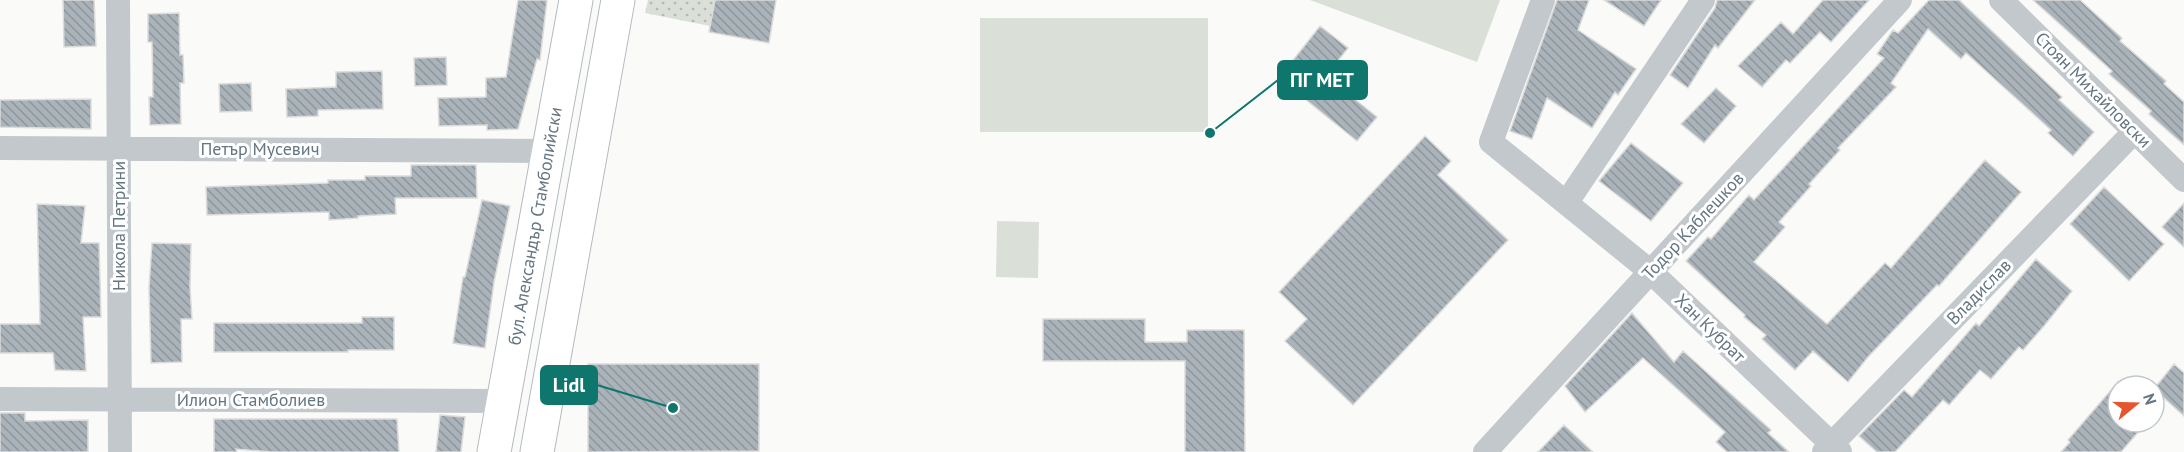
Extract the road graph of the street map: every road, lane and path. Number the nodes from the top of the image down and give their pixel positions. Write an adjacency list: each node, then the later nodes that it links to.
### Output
1 (118, 0): 10 (street, Никола Петрини)
2 (576, 0): 11 (street, бул. Александър Стамболийски)
3 (618, 0): 21 (street)
4 (1543, 0): 13 (street, Хан Кубрат)
5 (1703, 0): 13 (street)
6 (1900, 0): 14 (street, Тодор Каблешков)
7 (2001, 0): 8 (street, Стоян Михайловски)
8 (2134, 132): 12 (street, Стоян Михайловски); 18 (street, Владислав)
9 (0, 148): 10 (street, Петър Мусевич)
10 (119, 148): 11 (street, Петър Мусевич); 16 (street, Никола Петрини)
11 (535, 151): 17 (street, бул. Александър Стамболийски)
12 (2184, 180)
13 (1567, 202): 14 (street, Хан Кубрат)
14 (1651, 272): 18 (street, Хан Кубрат); 22 (street, Тодор Каблешков)
15 (0, 399): 16 (street, Илион Стамболиев)
16 (120, 399): 17 (street, Илион Стамболиев); 19 (street, Никола Петрини)
17 (491, 401): 20 (street, бул. Александър Стамболийски)
18 (1832, 449)
19 (120, 452)
20 (494, 452)
21 (537, 452)
22 (1485, 452)

